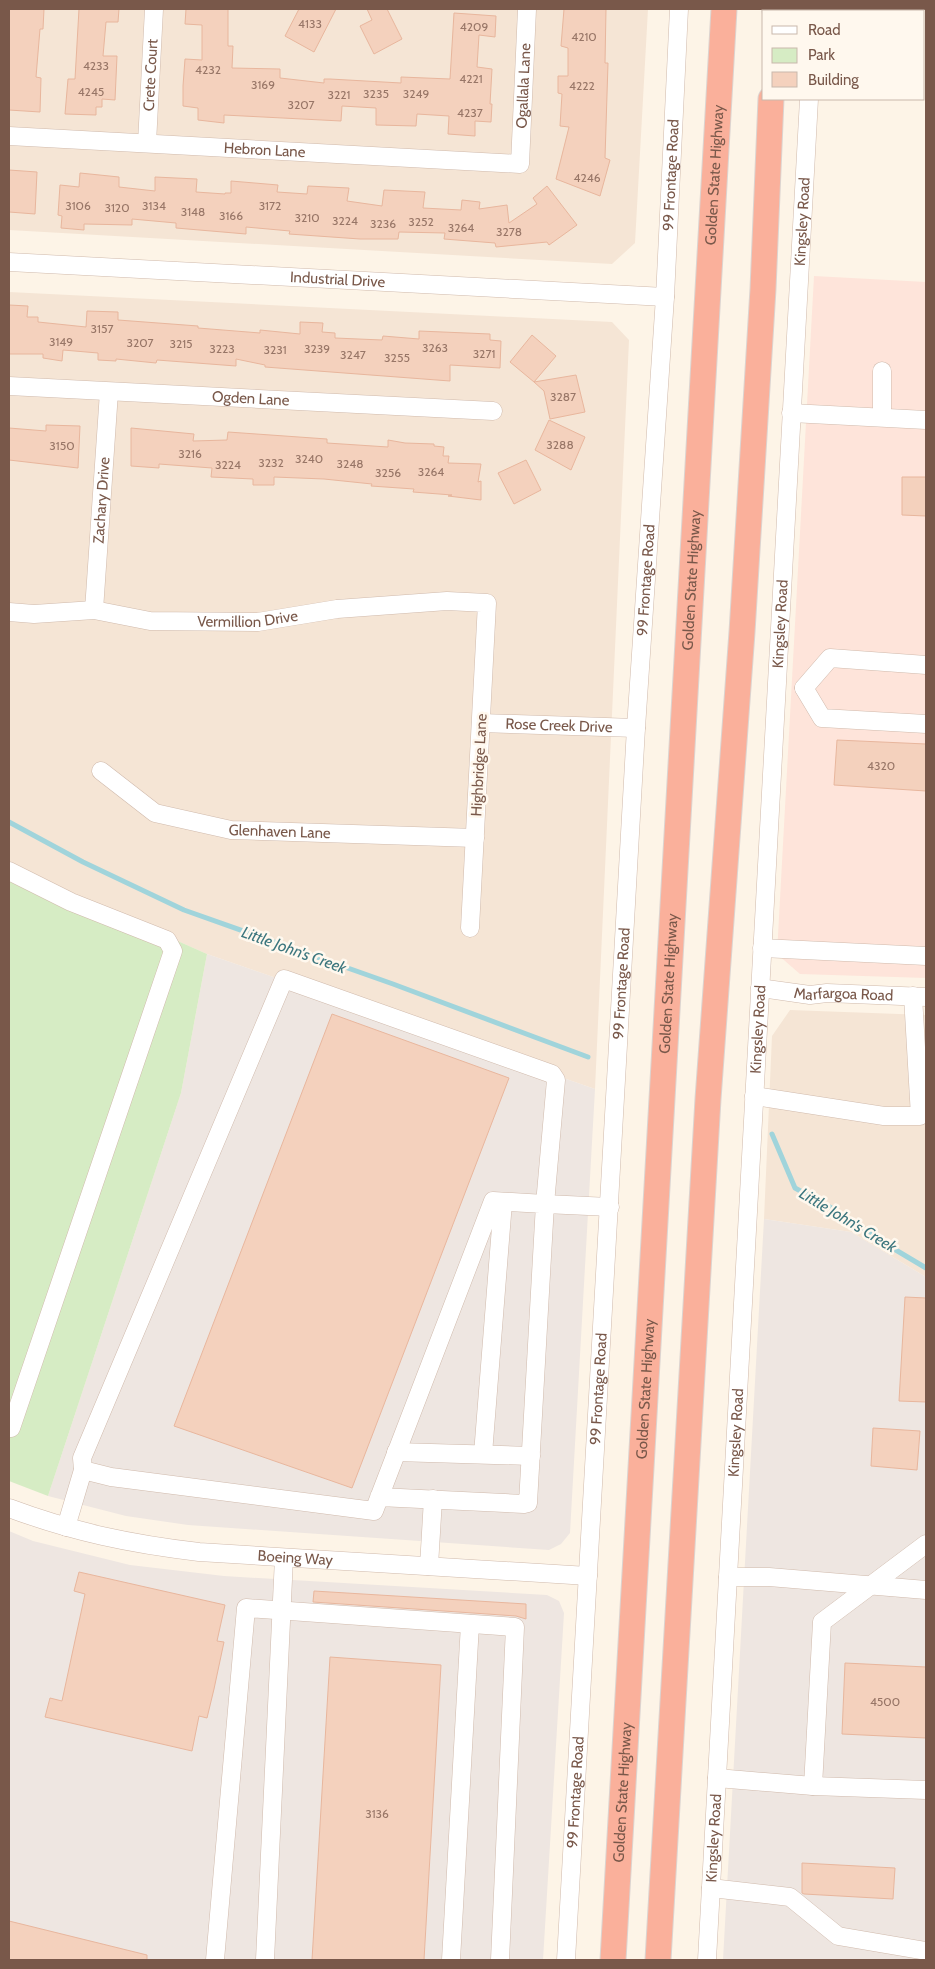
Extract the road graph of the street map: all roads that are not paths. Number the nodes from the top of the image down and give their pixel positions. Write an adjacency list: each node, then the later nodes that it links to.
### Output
1 (154, 9): 8 (street, Crete Court)
2 (527, 9): 9 (street, Ogallala Lane)
3 (679, 9): 11 (street, 99 Frontage Road)
4 (724, 9): 68 (highway, Golden State Highway)
5 (771, 100): 69 (highway)
6 (808, 100): 16 (street, Kingsley Road)
7 (9, 136): 8 (street, Hebron Lane)
8 (147, 143): 9 (street, Hebron Lane)
9 (520, 164)
10 (9, 262): 11 (street, Industrial Drive)
11 (665, 297): 27 (street, 99 Frontage Road)
12 (882, 372): 17 (street)
13 (9, 386): 14 (street, Ogden Lane)
14 (109, 392): 15 (street, Ogden Lane); 20 (street, Zachary Drive)
15 (493, 411)
16 (790, 413): 17 (street); 23 (street, Kingsley Road)
17 (882, 418): 18 (street)
18 (926, 420)
19 (488, 602): 20 (street, Vermillion Drive); 25 (street, Highbridge Lane)
20 (94, 610): 21 (street, Vermillion Drive)
21 (9, 612)
22 (926, 665): 24 (street)
23 (776, 685): 24 (street); 32 (street, Kingsley Road)
24 (804, 688): 26 (street)
25 (481, 723): 27 (street, Rose Creek Drive); 29 (street, Highbridge Lane)
26 (926, 724)
27 (636, 728): 39 (street, 99 Frontage Road)
28 (101, 771): 29 (street, Glenhaven Lane)
29 (475, 838): 31 (street, Highbridge Lane)
30 (9, 871): 40 (street)
31 (470, 928)
32 (762, 948): 33 (street); 34 (street, Kingsley Road)
33 (926, 956)
34 (760, 988): 35 (street, Marfargoa Road); 36 (street, Kingsley Road)
35 (920, 997): 36 (street)
36 (754, 1096): 53 (street, Kingsley Road)
37 (503, 1202): 38 (street); 41 (street); 42 (street)
38 (545, 1204): 39 (street); 43 (street); 44 (street)
39 (610, 1207): 52 (street, 99 Frontage Road)
40 (9, 1429)
41 (396, 1452): 42 (street); 45 (street)
42 (483, 1454): 43 (street)
43 (531, 1456): 46 (street)
44 (83, 1470): 45 (street); 48 (street)
45 (379, 1497): 46 (street)
46 (433, 1499): 51 (street)
47 (9, 1508): 48 (street, Boeing Way)
48 (66, 1527): 50 (street, Boeing Way)
49 (926, 1544): 54 (street)
50 (284, 1558): 51 (street, Boeing Way); 56 (street)
51 (429, 1566): 52 (street, Boeing Way)
52 (588, 1576): 67 (street, 99 Frontage Road)
53 (728, 1578): 54 (street); 58 (street, Kingsley Road)
54 (871, 1586): 55 (street); 59 (street)
55 (926, 1590)
56 (280, 1610): 57 (street); 63 (street); 64 (street)
57 (470, 1624): 65 (street); 66 (street)
58 (717, 1778): 59 (street); 61 (street, Kingsley Road)
59 (813, 1786): 60 (street)
60 (926, 1790)
61 (711, 1888): 62 (street); 70 (street, Kingsley Road)
62 (926, 1951)
63 (215, 1960)
64 (265, 1960)
65 (451, 1960)
66 (500, 1960)
67 (566, 1960)
68 (613, 1960)
69 (658, 1960)
70 (707, 1960)

